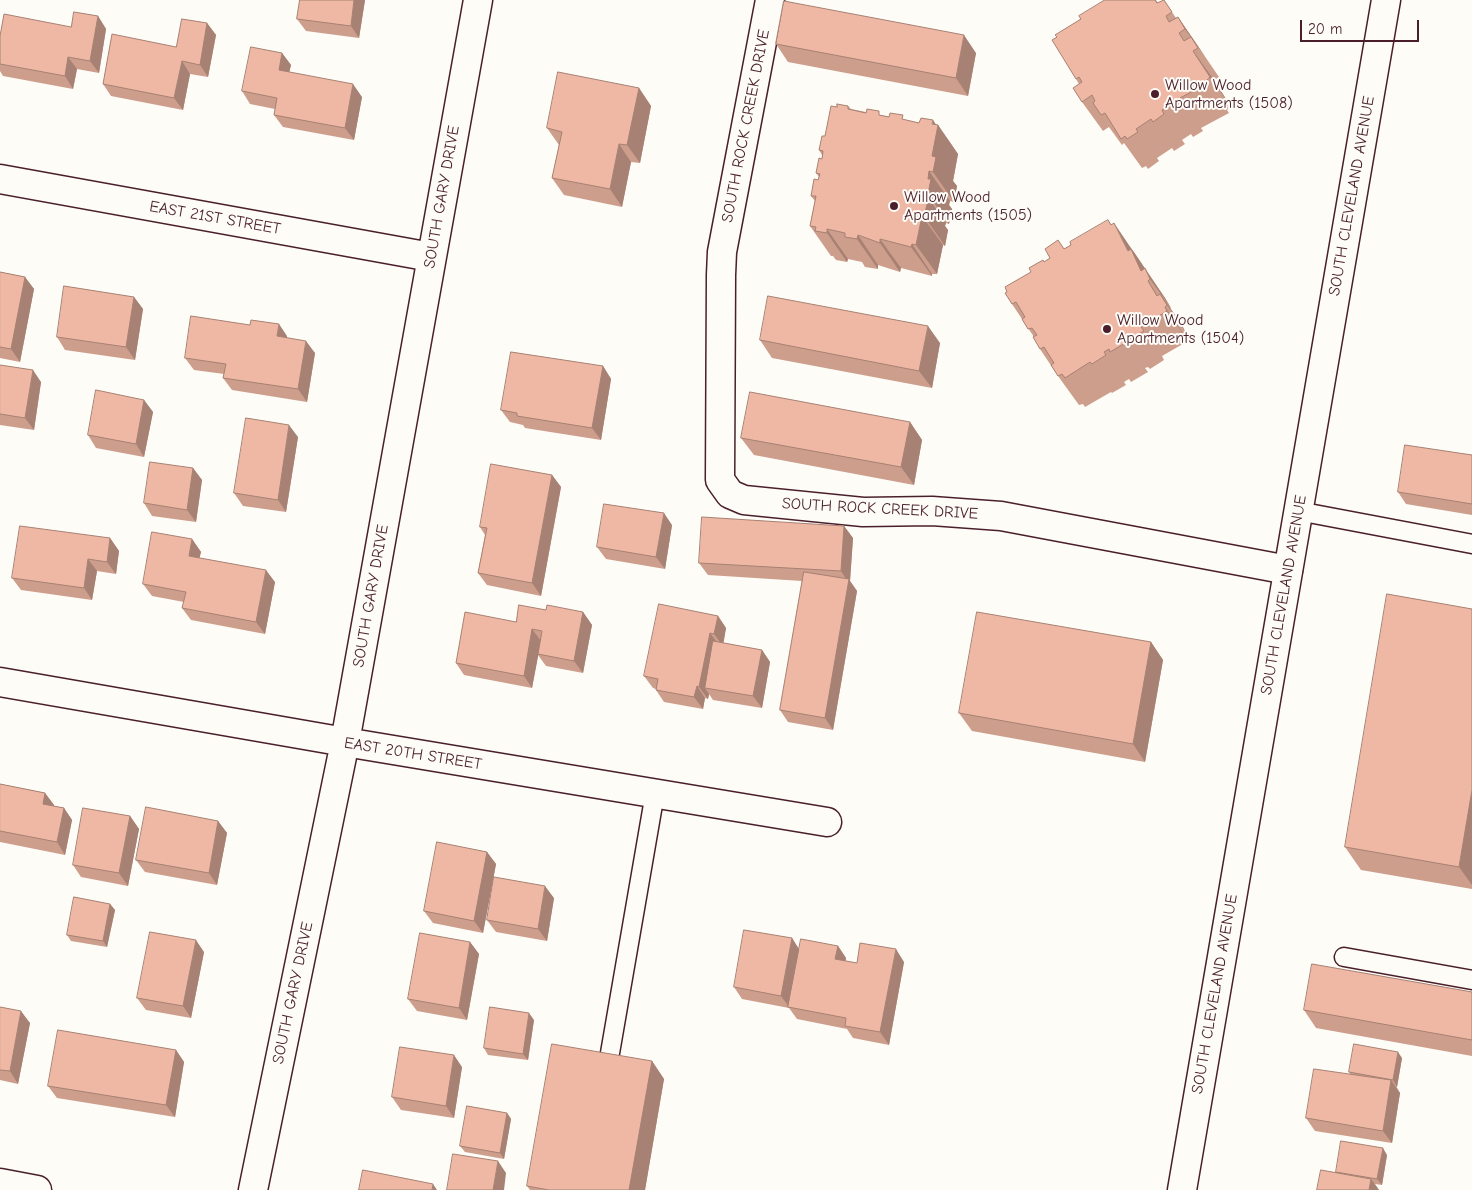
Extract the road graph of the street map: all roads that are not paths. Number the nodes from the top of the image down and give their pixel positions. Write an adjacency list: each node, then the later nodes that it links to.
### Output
1 (478, 0): 5 (street, SOUTH GARY DRIVE)
2 (770, 0): 8 (street, SOUTH ROCK CREEK DRIVE)
3 (1386, 0): 6 (street, SOUTH CLEVELAND AVENUE)
4 (0, 179): 5 (street, EAST 21ST STREET)
5 (431, 257): 10 (street, SOUTH GARY DRIVE)
6 (1298, 511): 7 (lane); 8 (street, SOUTH CLEVELAND AVENUE)
7 (1472, 544)
8 (1288, 570): 19 (street, SOUTH CLEVELAND AVENUE)
9 (0, 682): 10 (street, EAST 20TH STREET)
10 (345, 742): 11 (street, EAST 20TH STREET); 18 (street, SOUTH GARY DRIVE)
11 (655, 794): 12 (street, EAST 20TH STREET); 15 (lane)
12 (827, 822)
13 (1344, 957): 14 (lane)
14 (1472, 980)
15 (610, 1053)
16 (0, 1184): 17 (street)
17 (37, 1190)
18 (253, 1190)
19 (1182, 1190)

